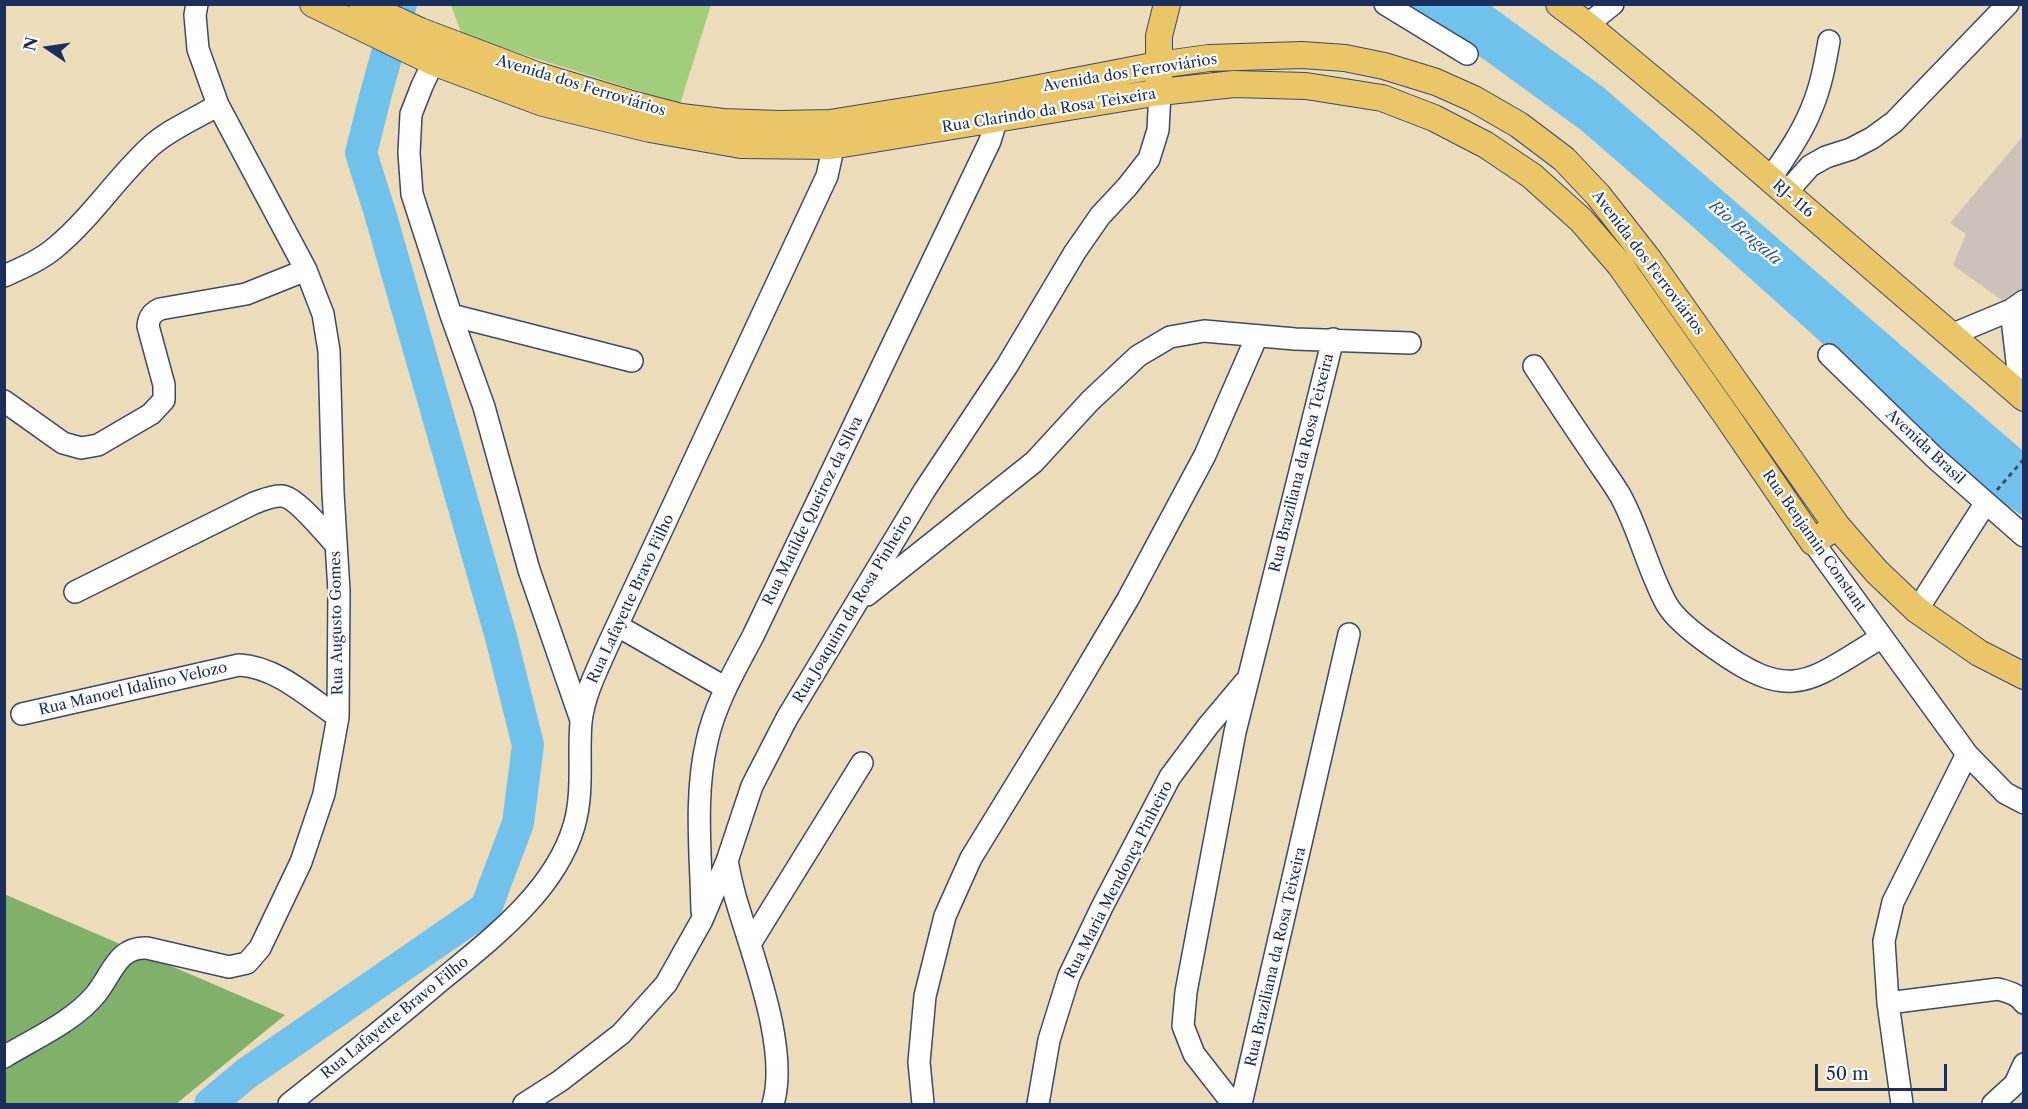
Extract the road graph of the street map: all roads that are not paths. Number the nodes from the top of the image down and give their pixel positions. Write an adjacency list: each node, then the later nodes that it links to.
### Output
1 (197, 4): 16 (street, Rua Augusto Gomes)
2 (313, 4): 8 (main road, Rua Clarindo da Rosa Teixeira)
3 (1167, 4): 13 (main road)
4 (1385, 4): 12 (street)
5 (1559, 4): 9 (main road, RJ- 116)
6 (1613, 4): 9 (street)
7 (2008, 4): 19 (street)
8 (372, 19): 11 (main road, Rua Clarindo da Rosa Teixeira)
9 (1587, 25): 19 (main road, RJ- 116)
10 (1829, 40): 19 (street)
11 (428, 47): 18 (main road, Rua Clarindo da Rosa Teixeira); 24 (street)
12 (1467, 54)
13 (1158, 65): 14 (main road); 15 (main road, Avenida dos Ferroviários); 35 (main road, Avenida dos Ferroviários)
14 (1160, 92): 17 (main road, Rua Clarindo da Rosa Teixeira); 20 (main road, Rua Clarindo da Rosa Teixeira); 40 (street, Rua Joaquim da Rosa Pinheiro)
15 (1003, 95): 17 (street, Rua Matilde Queiroz da SIlva); 18 (main road, Avenida dos Ferroviários)
16 (218, 105): 21 (street, Rua Augusto Gomes); 22 (street)
17 (998, 120): 18 (main road, Rua Clarindo da Rosa Teixeira); 47 (street, Rua Matilde Queiroz da SIlva)
18 (830, 134): 42 (street, Rua Lafayette Bravo Filho)
19 (1778, 186): 25 (main road, RJ- 116)
20 (1620, 265): 37 (main road, Rua Benjamin Constant)
21 (306, 270): 33 (street); 38 (street, Rua Augusto Gomes)
22 (4, 276)
23 (2017, 305): 25 (street); 32 (street)
24 (451, 315): 30 (street); 50 (street)
25 (1951, 335): 32 (main road, RJ- 116)
26 (1257, 336): 27 (street, Rua Braziliana da Rosa Teixeira); 40 (street, Rua Braziliana da Rosa Teixeira); 64 (street)
27 (1333, 339): 28 (street); 46 (street, Rua Braziliana da Rosa Teixeira)
28 (1410, 343)
29 (1829, 355): 34 (street, Avenida Brasil)
30 (632, 361)
31 (1534, 366): 44 (street)
32 (2022, 397)
33 (4, 401)
34 (1989, 500): 36 (street, Avenida Brasil); 41 (street)
35 (1837, 526): 37 (main road); 41 (main road, Avenida dos Ferroviários)
36 (2024, 536)
37 (1813, 542): 44 (street, Rua Benjamin Constant)
38 (335, 544): 39 (street); 49 (street, Rua Augusto Gomes)
39 (75, 592)
40 (855, 605): 54 (street, Rua Joaquim da Rosa Pinheiro)
41 (1917, 610): 45 (main road, Avenida dos Ferroviários)
42 (618, 626): 47 (street); 50 (street, Rua Lafayette Bravo Filho)
43 (1349, 634): 67 (street, Rua Braziliana da Rosa Teixeira)
44 (1882, 637): 51 (street, Rua Benjamin Constant)
45 (2024, 676)
46 (1248, 679): 65 (street, Rua Maria Mendonça Pinheiro); 66 (street, Rua Braziliana da Rosa Teixeira)
47 (726, 688): 55 (street, Rua Matilde Queiroz da SIlva)
48 (22, 714): 49 (street, Rua Manoel Idalino Velozo)
49 (338, 717): 59 (street, Rua Augusto Gomes)
50 (582, 721): 61 (street, Rua Lafayette Bravo Filho)
51 (1967, 754): 53 (street, Rua Benjamin Constant); 58 (street)
52 (861, 763): 56 (street)
53 (2024, 803)
54 (727, 861): 55 (street, Rua Joaquim da Rosa Pinheiro); 56 (street)
55 (702, 920): 62 (street, Rua Joaquim da Rosa Pinheiro)
56 (750, 944): 63 (street)
57 (2017, 998): 58 (street)
58 (1888, 1003): 68 (street)
59 (4, 1057)
60 (2024, 1064): 69 (street)
61 (289, 1104)
62 (524, 1104)
63 (773, 1104)
64 (923, 1104)
65 (1038, 1104)
66 (1233, 1104)
67 (1241, 1104)
68 (1902, 1104)
69 (1993, 1104)

